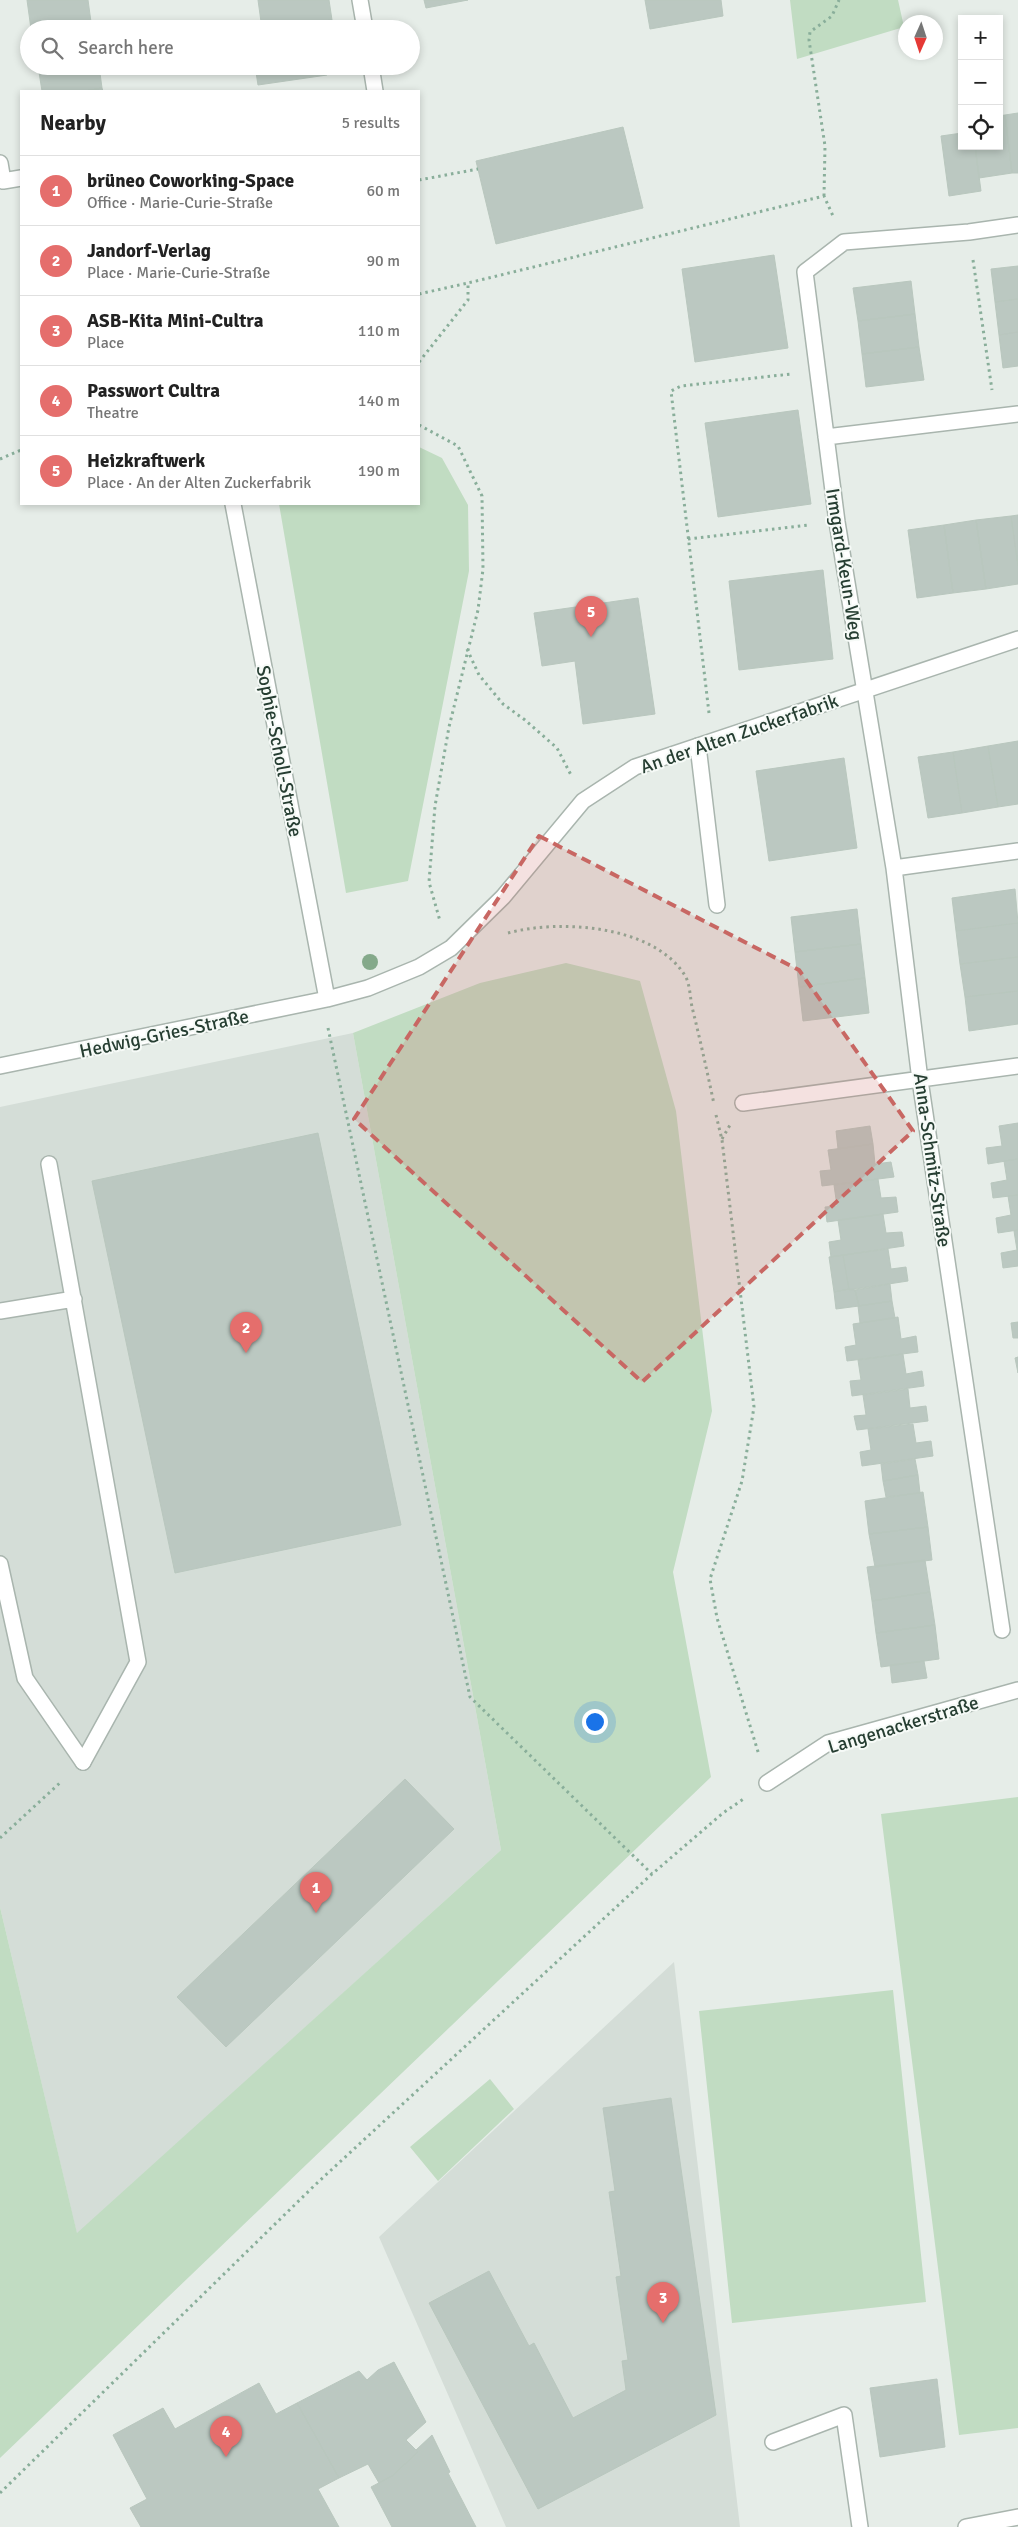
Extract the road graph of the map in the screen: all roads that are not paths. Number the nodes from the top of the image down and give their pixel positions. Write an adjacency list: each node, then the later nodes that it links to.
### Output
1 (360, 0): 2 (street)
2 (363, 20)
3 (372, 75): 4 (street)
4 (375, 90)
5 (0, 163): 7 (street)
6 (20, 178): 7 (street)
7 (1, 181)
8 (1018, 225): 10 (street, Irmgard-Keun-Weg)
9 (1018, 414): 10 (street)
10 (826, 437): 13 (street, Irmgard-Keun-Weg)
11 (233, 505): 18 (street, Sophie-Scholl-Straße)
12 (1018, 638): 13 (street, An der Alten Zuckerfabrik)
13 (865, 691): 14 (street, An der Alten Zuckerfabrik); 16 (street, Anna-Schmitz-Straße)
14 (705, 744): 17 (street); 18 (street, An der Alten Zuckerfabrik)
15 (1018, 851): 16 (street)
16 (894, 868): 21 (street, Anna-Schmitz-Straße)
17 (717, 905)
18 (325, 1000): 19 (street, Hedwig-Gries-Straße)
19 (0, 1066)
20 (1018, 1066): 21 (street)
21 (920, 1080): 22 (street); 27 (street, Anna-Schmitz-Straße)
22 (743, 1103)
23 (49, 1164): 24 (street)
24 (74, 1299): 25 (street); 26 (street)
25 (0, 1311)
26 (0, 1564)
27 (1002, 1630)
28 (1018, 1690): 29 (street, Langenackerstraße)
29 (767, 1784)
30 (773, 2442): 32 (street)
31 (1018, 2517): 33 (street)
32 (860, 2527)
33 (966, 2527)

